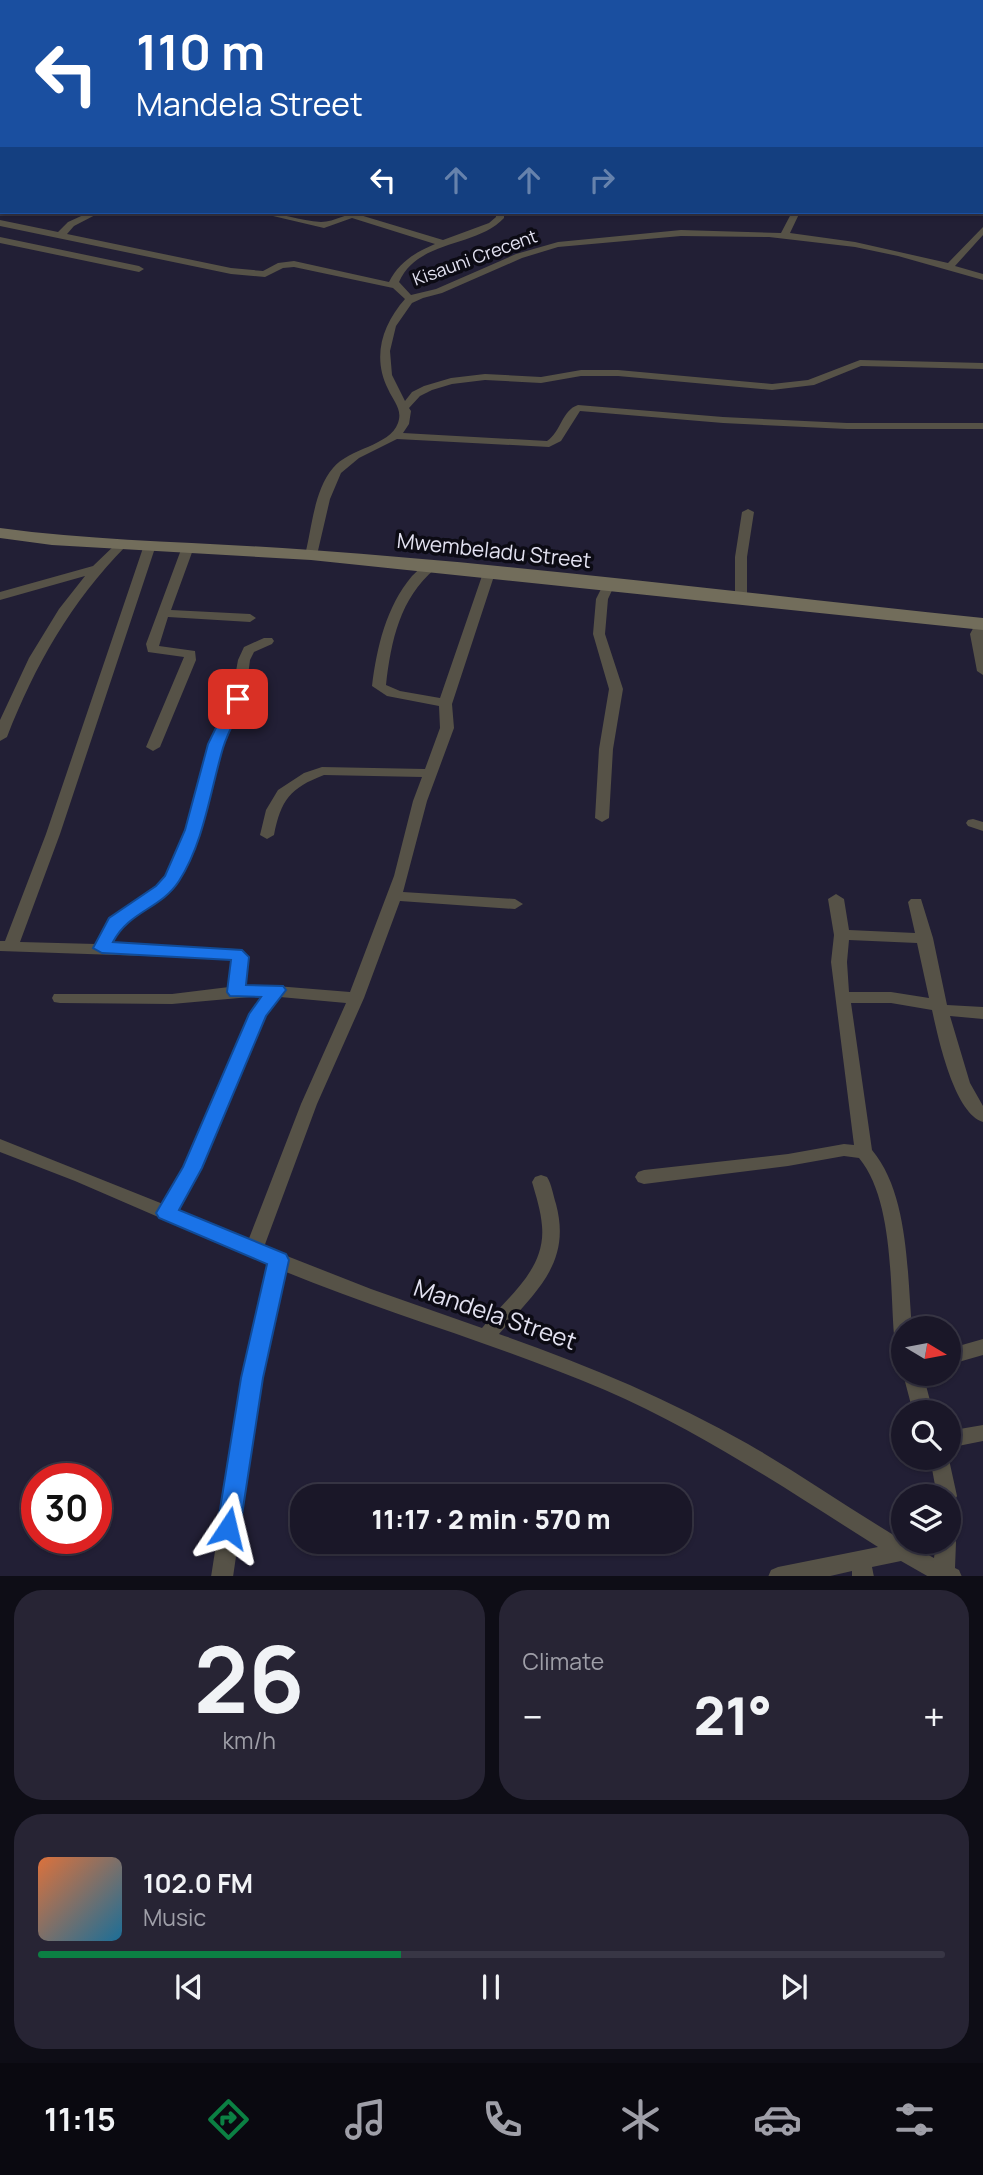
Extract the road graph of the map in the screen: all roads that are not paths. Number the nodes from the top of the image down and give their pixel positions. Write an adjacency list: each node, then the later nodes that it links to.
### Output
1 (93, 214): 9 (street)
2 (269, 214): 3 (street)
3 (354, 214)
4 (359, 214): 12 (street)
5 (500, 214): 12 (street)
6 (795, 214): 10 (street)
7 (0, 223): 9 (street)
8 (983, 230): 13 (street)
9 (61, 235): 16 (street)
10 (784, 236): 13 (street, Kisauni Crecent); 17 (street, Kisauni Crecent)
11 (0, 240): 14 (street)
12 (446, 244): 16 (street)
13 (950, 266): 15 (street, Kisauni Crecent)
14 (139, 268)
15 (983, 277)
16 (396, 286): 17 (street)
17 (410, 299): 19 (street, Kisauni Crecent)
18 (983, 366): 19 (street)
19 (404, 408): 21 (street)
20 (983, 426): 21 (street)
21 (398, 436): 27 (street)
22 (748, 512): 33 (street)
23 (0, 533): 24 (street, Mwembeladu Street)
24 (122, 544): 25 (street, Mwembeladu Street); 29 (street)
25 (150, 545): 26 (street, Mwembeladu Street); 51 (street)
26 (188, 547): 27 (street, Mwembeladu Street); 34 (street)
27 (311, 555): 28 (street, Mwembeladu Street)
28 (432, 566): 30 (street, Mwembeladu Street); 39 (street)
29 (97, 569): 32 (street); 40 (street)
30 (489, 573): 31 (street, Mwembeladu Street); 39 (street)
31 (608, 586): 33 (street, Mwembeladu Street); 43 (street)
32 (0, 596)
33 (741, 599): 36 (street, Mwembeladu Street)
34 (164, 612): 35 (street); 41 (street)
35 (250, 618)
36 (982, 624): 38 (street)
37 (268, 641): 52 (street)
38 (983, 671)
39 (445, 704): 42 (street)
40 (0, 737)
41 (153, 747)
42 (430, 774): 44 (street); 45 (street)
43 (602, 818)
44 (267, 835)
45 (394, 896): 48 (street); 56 (street)
46 (836, 900): 49 (street)
47 (916, 902): 50 (street)
48 (515, 904)
49 (842, 935): 50 (street); 57 (street)
50 (925, 938): 58 (street)
51 (6, 945): 52 (street)
52 (102, 948): 54 (street)
53 (276, 990): 54 (street); 56 (street); 65 (street)
54 (236, 992): 55 (street)
55 (60, 998)
56 (356, 998): 66 (street)
57 (842, 998): 58 (street); 62 (street)
58 (940, 1008): 59 (street); 60 (street)
59 (983, 1013)
60 (983, 1116)
61 (0, 1145): 65 (street, Mandela Street)
62 (864, 1152): 63 (street); 68 (street)
63 (644, 1177)
64 (541, 1182): 69 (street)
65 (167, 1213): 66 (street, Mandela Street)
66 (254, 1250): 67 (street, Mandela Street)
67 (279, 1260): 69 (street, Mandela Street); 80 (street)
68 (902, 1316)
69 (485, 1337): 74 (street, Mandela Street)
70 (983, 1348): 71 (street)
71 (961, 1354)
72 (983, 1433): 73 (street)
73 (961, 1437)
74 (891, 1544)
75 (898, 1554): 78 (street)
76 (907, 1554): 79 (street, Mandela Street)
77 (947, 1554): 79 (street)
78 (862, 1568): 81 (street)
79 (948, 1575)
80 (222, 1576)
81 (787, 1576)

